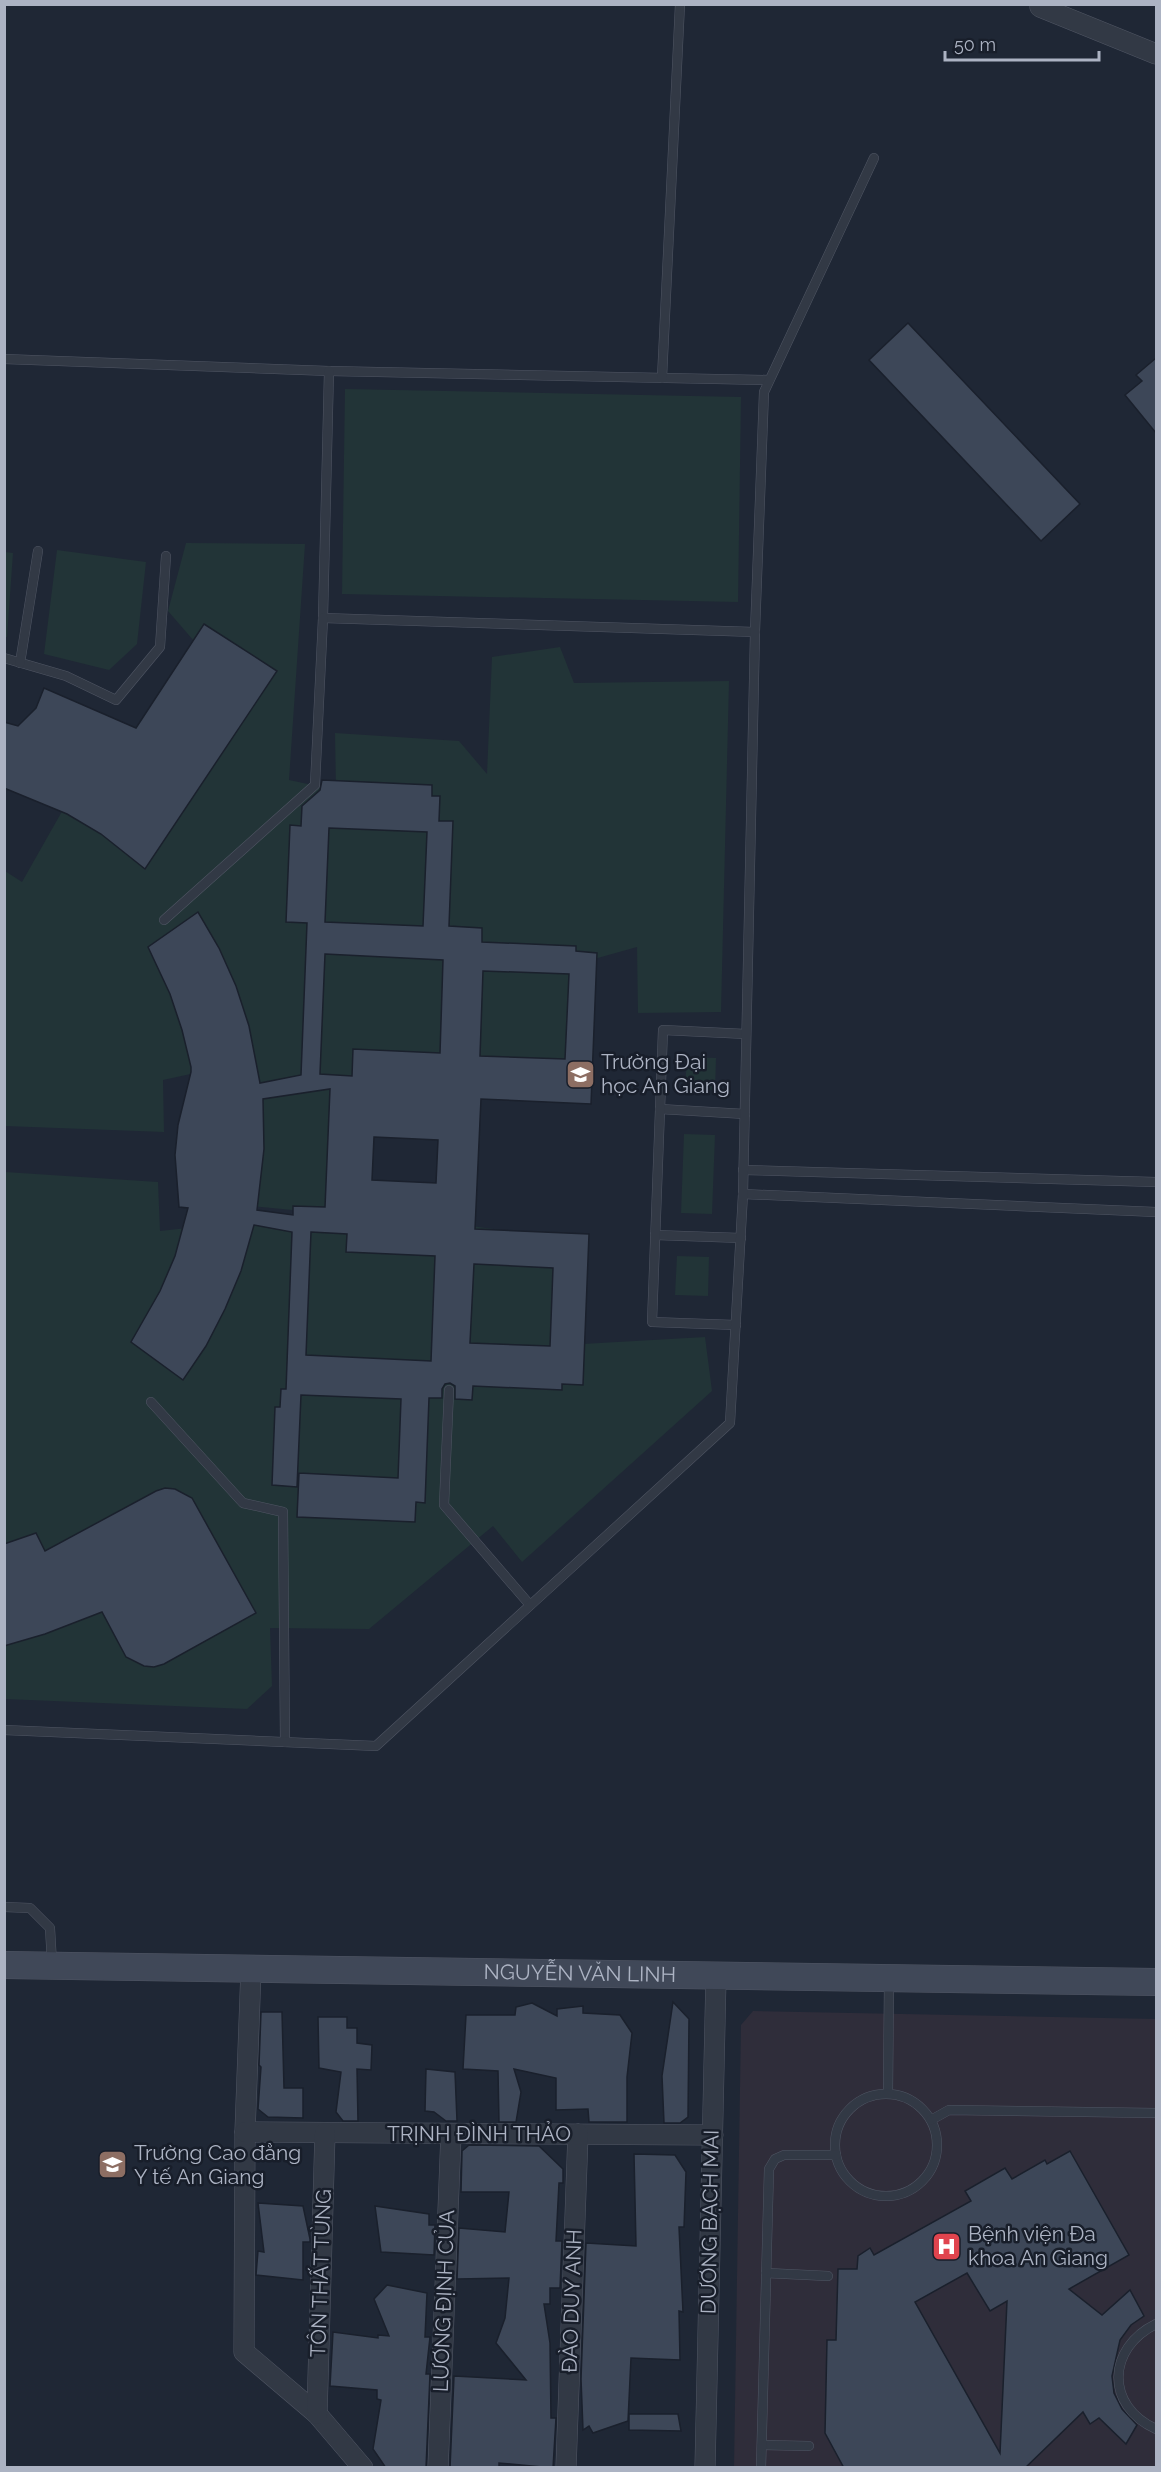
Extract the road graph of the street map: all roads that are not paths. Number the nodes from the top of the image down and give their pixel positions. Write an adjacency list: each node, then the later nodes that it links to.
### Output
1 (680, 4): 7 (lane)
2 (1040, 7): 3 (street)
3 (1156, 54)
4 (874, 158): 8 (lane)
5 (4, 359): 6 (lane)
6 (329, 371): 7 (lane); 11 (lane)
7 (662, 378): 8 (lane)
8 (769, 380): 12 (lane)
9 (38, 551): 14 (lane)
10 (166, 556): 14 (lane)
11 (322, 618): 12 (lane); 15 (lane)
12 (755, 632): 16 (lane)
13 (4, 658): 14 (lane)
14 (20, 663)
15 (165, 920)
16 (746, 1034): 17 (lane); 18 (lane)
17 (660, 1109): 18 (lane); 23 (lane)
18 (745, 1114): 19 (lane)
19 (743, 1170): 20 (lane); 21 (lane)
20 (1156, 1182)
21 (743, 1194): 22 (lane); 24 (lane)
22 (1156, 1212)
23 (655, 1235): 24 (lane); 25 (lane)
24 (741, 1238): 25 (lane)
25 (736, 1325): 28 (lane)
26 (449, 1390): 28 (lane)
27 (151, 1402): 30 (lane)
28 (531, 1605): 30 (lane)
29 (4, 1730): 30 (lane)
30 (285, 1742)
31 (4, 1907): 33 (lane)
32 (4, 1965): 33 (street, NGUYỄN VĂN LINH)
33 (52, 1966): 34 (street, NGUYỄN VĂN LINH)
34 (250, 1970): 35 (street, NGUYỄN VĂN LINH); 41 (street)
35 (716, 1977): 36 (street, NGUYỄN VĂN LINH); 45 (street, DƯƠNG BẠCH MAI)
36 (889, 1979): 37 (street, NGUYỄN VĂN LINH); 38 (lane)
37 (1156, 1982)
38 (888, 2093): 40 (lane); 46 (lane)
39 (1156, 2113): 40 (lane)
40 (932, 2120): 46 (lane)
41 (245, 2132): 42 (street, TRỊNH ĐÌNH THẢO); 50 (street)
42 (324, 2133): 43 (street, TRỊNH ĐÌNH THẢO); 50 (street, TÔN THẤT TÙNG)
43 (451, 2134): 44 (street, TRỊNH ĐÌNH THẢO); 55 (street, LƯƠNG ĐỊNH CỦA)
44 (578, 2134): 45 (street, TRỊNH ĐÌNH THẢO); 56 (street, ĐÀO DUY ANH)
45 (713, 2135): 57 (street, DƯƠNG BẠCH MAI)
46 (836, 2155): 47 (lane)
47 (766, 2273): 48 (lane); 52 (lane)
48 (828, 2276)
49 (1156, 2324): 51 (lane)
50 (316, 2414): 54 (street)
51 (1156, 2428)
52 (762, 2445): 53 (lane); 58 (lane)
53 (809, 2446)
54 (363, 2468)
55 (438, 2468)
56 (566, 2468)
57 (705, 2468)
58 (762, 2468)

